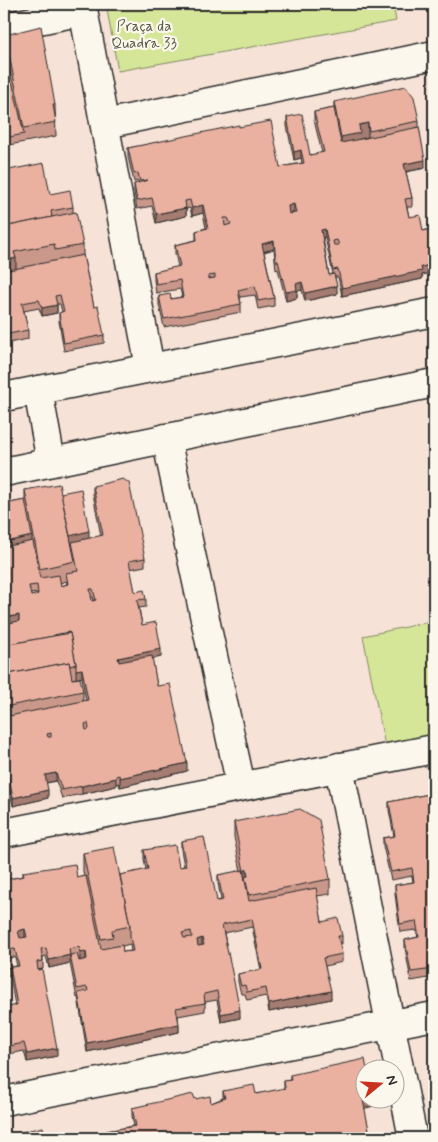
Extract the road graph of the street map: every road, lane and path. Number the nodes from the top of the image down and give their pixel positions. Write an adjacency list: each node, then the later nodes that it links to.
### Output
1 (82, 7): 2 (street); 4 (street)
2 (4, 27)
3 (434, 55): 4 (street)
4 (105, 124): 6 (street)
5 (434, 312): 6 (street)
6 (150, 368): 8 (street)
7 (434, 383): 10 (street)
8 (38, 390): 9 (street); 11 (street)
9 (4, 397)
10 (166, 438): 11 (street); 17 (street)
11 (51, 462): 12 (street)
12 (4, 472)
13 (431, 567): 14 (path)
14 (434, 586)
15 (434, 749): 16 (street)
16 (339, 767): 17 (street); 20 (street)
17 (241, 786): 18 (street)
18 (4, 833)
19 (434, 1016): 20 (street)
20 (390, 1025): 21 (street); 22 (street)
21 (4, 1101)
22 (413, 1138)

